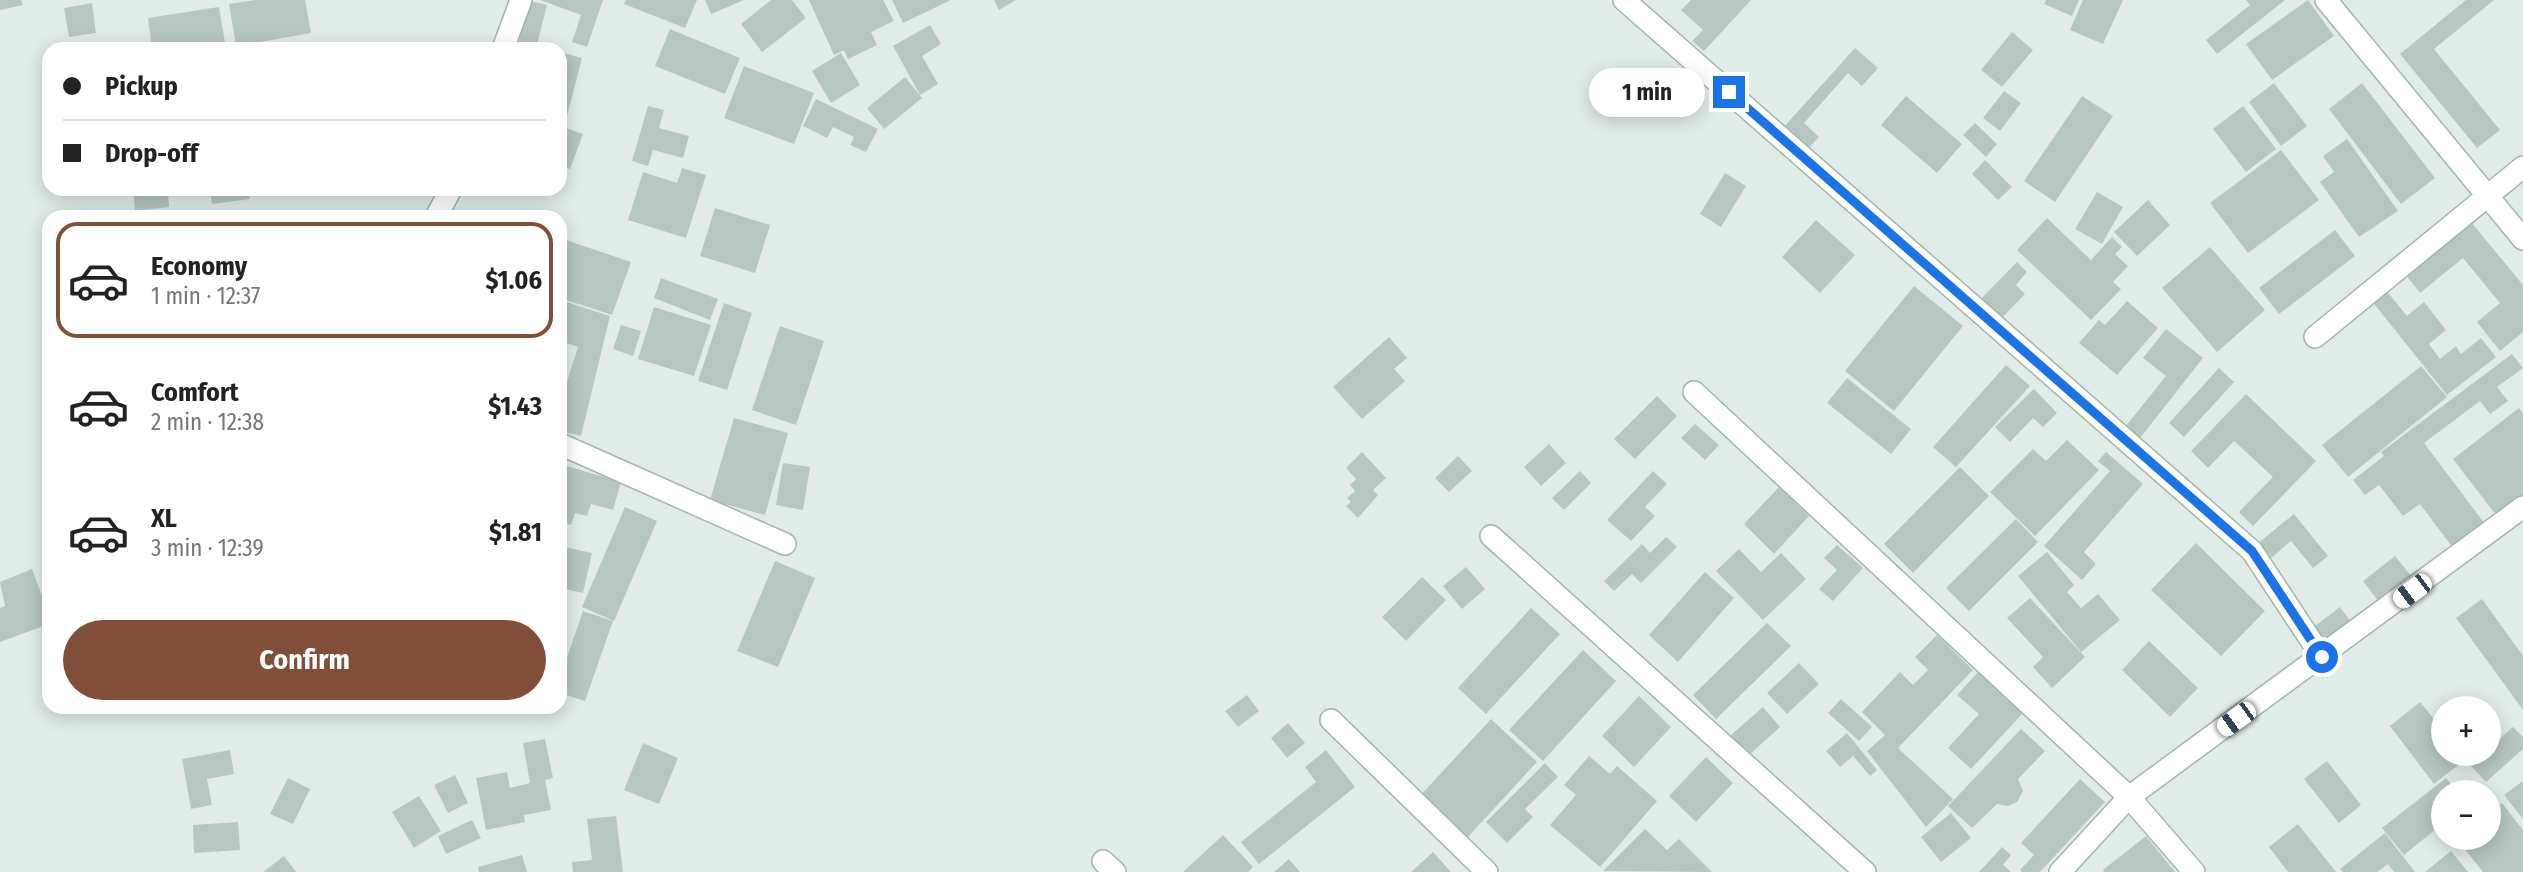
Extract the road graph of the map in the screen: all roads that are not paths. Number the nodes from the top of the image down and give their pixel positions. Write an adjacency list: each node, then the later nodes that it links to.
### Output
1 (520, 0): 4 (street)
2 (1625, 0): 14 (street)
3 (2326, 0): 6 (street)
4 (505, 42)
5 (2523, 167): 6 (street)
6 (2487, 196): 7 (street); 8 (street)
7 (2523, 239)
8 (2315, 337)
9 (1694, 391): 16 (street)
10 (567, 446): 13 (street)
11 (2523, 507): 14 (street)
12 (1491, 536): 18 (street)
13 (785, 544)
14 (2322, 657): 16 (street)
15 (1331, 720): 17 (street)
16 (2129, 797): 19 (street); 20 (street)
17 (1487, 872)
18 (1865, 872)
19 (2060, 872)
20 (2194, 872)

